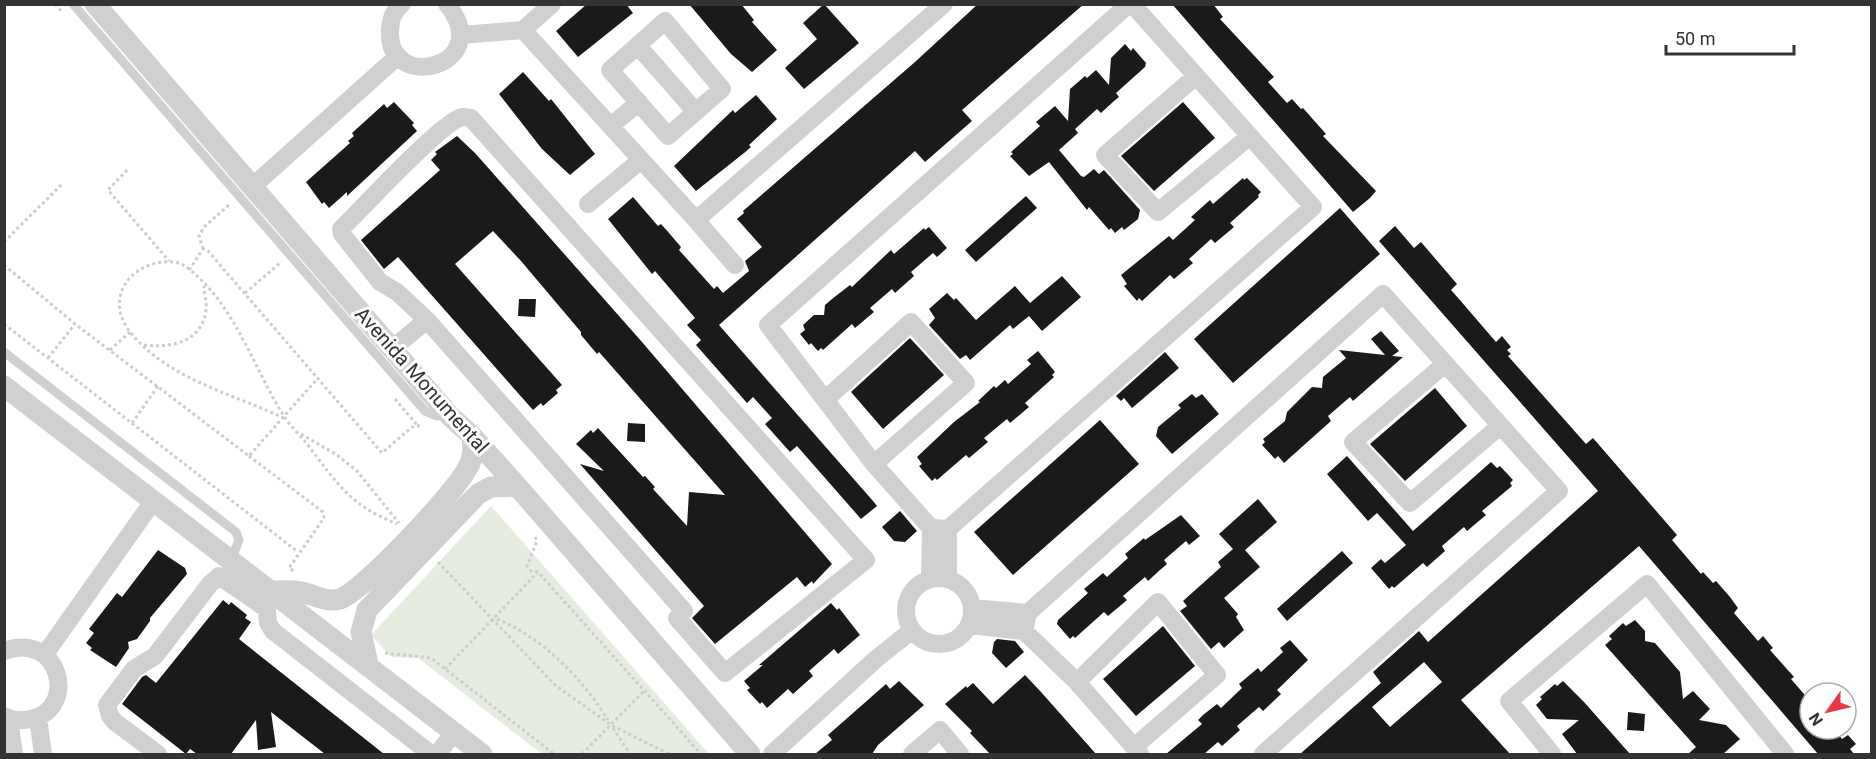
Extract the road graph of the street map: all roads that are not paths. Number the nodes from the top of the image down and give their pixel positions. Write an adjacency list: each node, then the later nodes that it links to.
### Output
1 (73, 4): 28 (lane)
2 (94, 4): 18 (street, Avenida Monumental)
3 (402, 4): 11 (street)
4 (447, 4): 9 (street)
5 (552, 4): 8 (street)
6 (944, 4): 20 (street)
7 (1131, 4): 12 (street); 27 (street)
8 (523, 30): 9 (street); 15 (street)
9 (461, 35): 11 (street)
10 (638, 46): 13 (street); 14 (street); 14 (street)
11 (398, 56): 18 (street)
12 (1196, 76): 16 (street); 16 (street)
13 (639, 102): 14 (street); 15 (street)
14 (696, 112)
15 (611, 126): 17 (street)
16 (1250, 136): 34 (street)
17 (641, 160): 19 (street); 20 (street)
18 (253, 186): 23 (street, Avenida Monumental)
19 (588, 204)
20 (696, 219): 21 (street)
21 (735, 265)
22 (427, 320): 22 (street); 23 (street)
23 (393, 348): 28 (street, Avenida Monumental)
24 (4, 352): 35 (lane)
25 (1445, 364): 29 (street); 29 (street); 38 (street)
26 (4, 386): 33 (street)
27 (826, 399): 31 (street); 31 (street)
28 (450, 416): 30 (street, Avenida Monumental)
29 (1500, 426): 60 (street)
30 (472, 436): 32 (street, Avenida Monumental); 37 (street)
31 (874, 464): 34 (street)
32 (517, 486): 44 (street); 56 (street, Avenida Monumental)
33 (154, 501): 35 (street); 43 (street)
34 (939, 528): 36 (street)
35 (231, 560): 37 (street)
36 (939, 578): 39 (street); 40 (street)
37 (272, 591): 44 (street)
38 (1028, 613): 39 (street); 41 (street)
39 (971, 616): 40 (street); 41 (street)
40 (911, 631): 57 (street)
41 (1024, 632): 45 (street)
42 (4, 651): 43 (street)
43 (45, 654): 47 (street)
44 (374, 659): 48 (street)
45 (1077, 682): 49 (street); 49 (street)
46 (7, 718): 47 (street); 51 (street)
47 (38, 718): 52 (street)
48 (454, 733): 50 (street); 55 (street)
49 (1137, 751)
50 (478, 753)
51 (14, 754)
52 (43, 754)
53 (158, 754): 54 (street)
54 (431, 754)
55 (437, 754)
56 (750, 754)
57 (772, 754)
58 (912, 754): 59 (street)
59 (960, 754)
60 (1263, 754)
61 (1552, 754): 62 (street)
62 (1785, 754)

